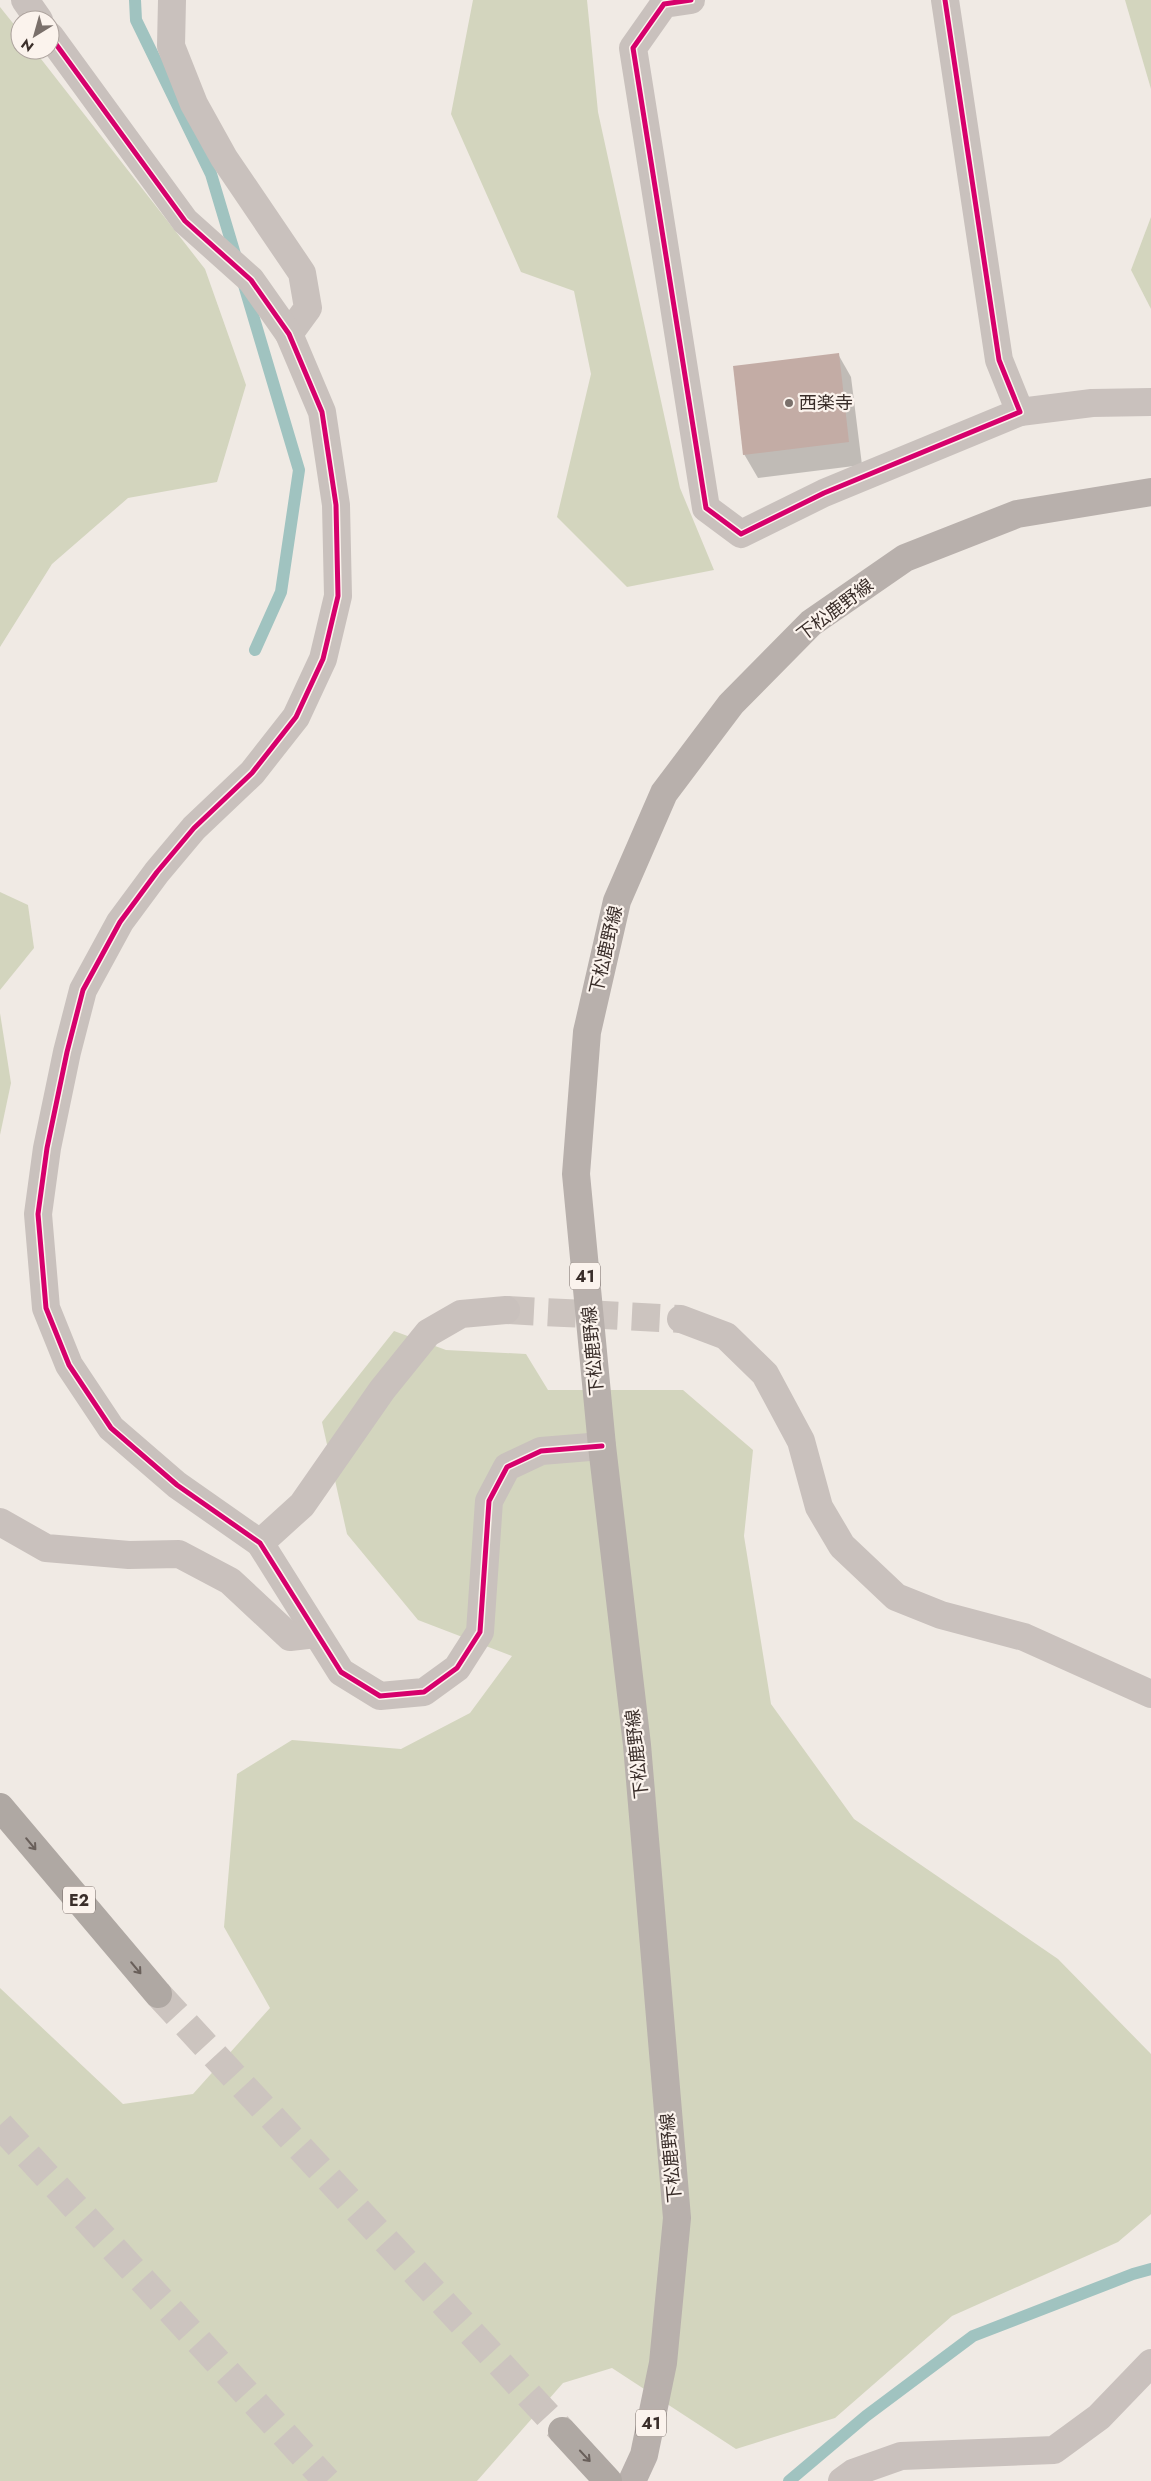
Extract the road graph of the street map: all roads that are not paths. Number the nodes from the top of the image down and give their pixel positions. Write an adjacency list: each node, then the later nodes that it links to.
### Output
1 (172, 0): 5 (street)
2 (692, 0): 7 (street)
3 (945, 0): 7 (street)
4 (60, 50): 5 (street)
5 (289, 334): 13 (street)
6 (1151, 402): 7 (street)
7 (1020, 412)
8 (1151, 492): 11 (main road, 下松鹿野線 / 41)
9 (506, 1310): 13 (street)
10 (681, 1319): 15 (street)
11 (602, 1446): 14 (street); 21 (main road, 下松鹿野線 / 41)
12 (0, 1522): 14 (street)
13 (260, 1543): 14 (street)
14 (316, 1634)
15 (1151, 1694)
16 (0, 1806): 17 (highway, E2, one-way to 17)
17 (158, 1994)
18 (1151, 2363): 22 (street)
19 (562, 2431): 20 (highway, one-way to 20)
20 (608, 2481)
21 (632, 2481)
22 (842, 2481)

